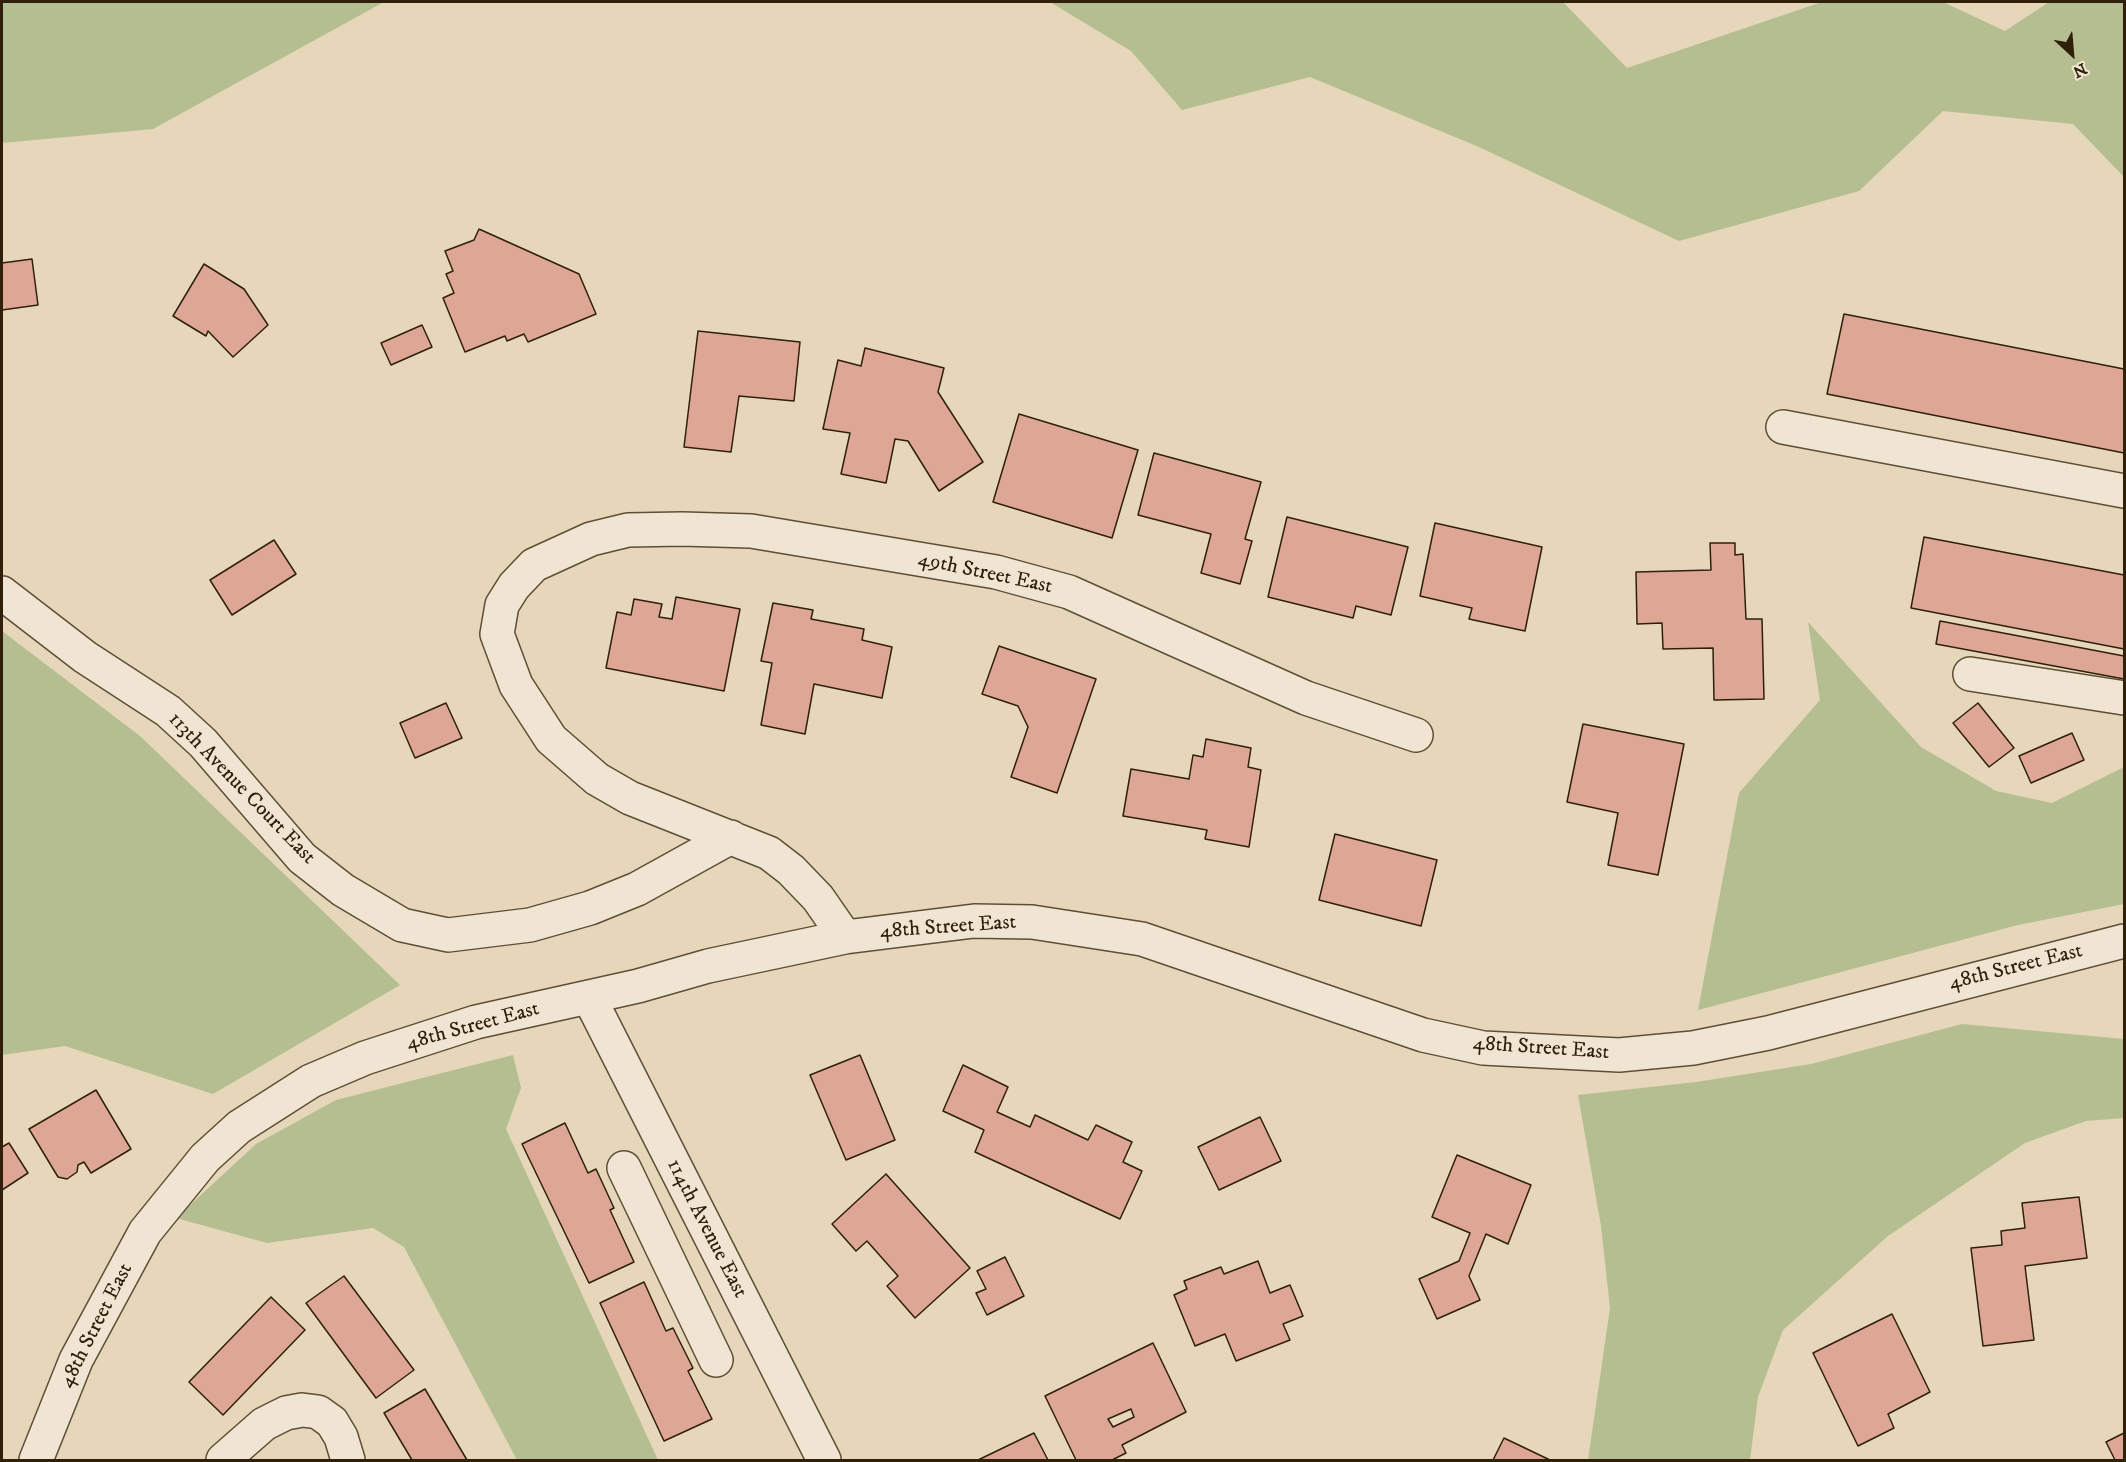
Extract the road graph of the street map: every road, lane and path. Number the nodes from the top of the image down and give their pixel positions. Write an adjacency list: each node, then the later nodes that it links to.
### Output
1 (1783, 427): 2 (street)
2 (2124, 491)
3 (2, 592): 7 (street, 113th Avenue Court East)
4 (1970, 674): 5 (street)
5 (2124, 698)
6 (1416, 735): 7 (street, 49th Street East)
7 (731, 837): 8 (street)
8 (845, 937): 9 (street, 48th Street East); 10 (street, 48th Street East)
9 (2124, 941)
10 (589, 997): 12 (street, 114th Avenue East); 15 (street, 48th Street East)
11 (624, 1168): 13 (street)
12 (709, 1235): 13 (street); 18 (street, 114th Avenue East)
13 (667, 1257): 14 (street)
14 (716, 1360)
15 (36, 1461)
16 (223, 1461): 17 (street)
17 (348, 1461)
18 (824, 1461)

